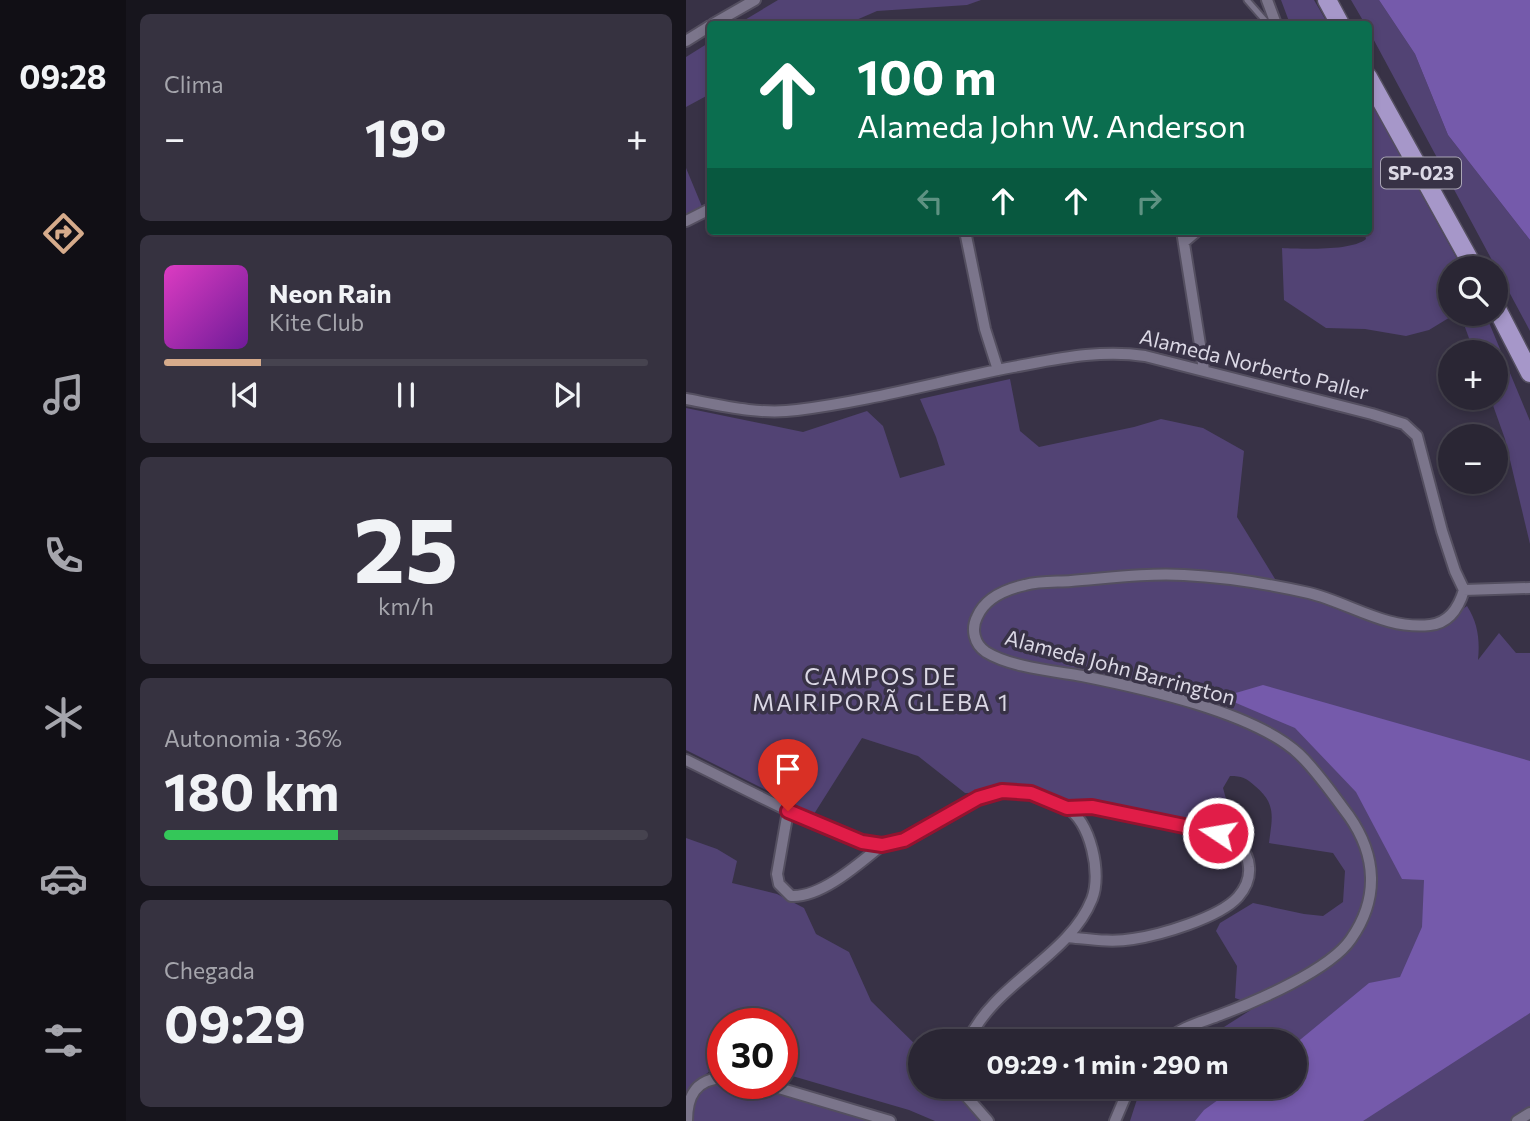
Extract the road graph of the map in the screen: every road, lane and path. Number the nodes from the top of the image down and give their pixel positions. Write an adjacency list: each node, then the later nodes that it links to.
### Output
1 (755, 0): 5 (street)
2 (1247, 0): 6 (lane)
3 (1267, 0): 7 (street)
4 (1326, 0): 8 (main road)
5 (719, 21)
6 (1265, 21)
7 (1275, 21)
8 (1337, 21)
9 (707, 28): 10 (street)
10 (686, 41)
11 (1372, 84): 16 (main road, SP-023)
12 (707, 210): 13 (street)
13 (686, 221)
14 (966, 235): 18 (street)
15 (1183, 237): 19 (street)
16 (1467, 256)
17 (1506, 326): 20 (main road)
18 (998, 370): 19 (street, Alameda Norberto Paller); 21 (street, Alameda Norberto Paller)
19 (1204, 370): 23 (street, Alameda Norberto Paller)
20 (1530, 373)
21 (686, 399)
22 (1530, 588): 23 (street)
23 (1464, 590): 30 (street, Alameda John Barrington)
24 (686, 760): 26 (street)
25 (1067, 808): 27 (street); 28 (street); 28 (street)
26 (788, 811): 27 (street); 27 (street)
27 (882, 845)
28 (1068, 937): 29 (street)
29 (976, 1029)
30 (1187, 1029)
31 (707, 1081): 37 (street)
32 (798, 1094): 38 (street)
33 (969, 1099): 39 (street)
34 (1125, 1099): 36 (street)
35 (1530, 1113): 40 (street)
36 (1113, 1119)
37 (687, 1121)
38 (890, 1121)
39 (988, 1121)
40 (1517, 1121)

